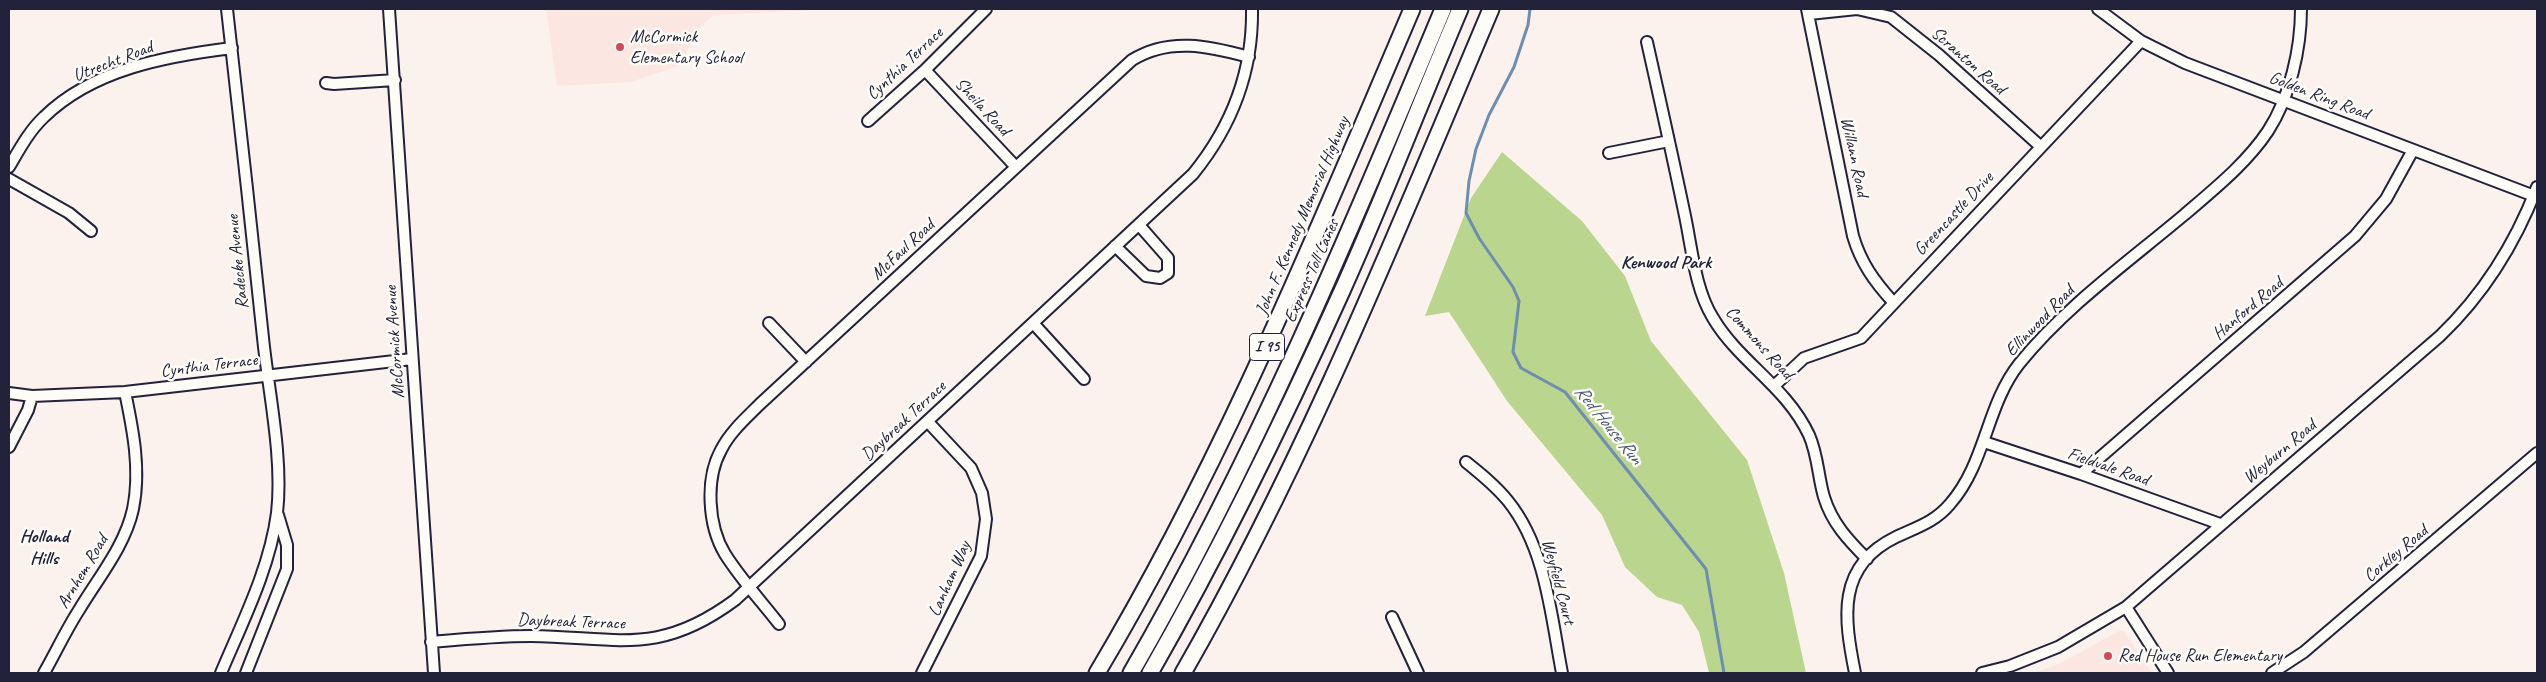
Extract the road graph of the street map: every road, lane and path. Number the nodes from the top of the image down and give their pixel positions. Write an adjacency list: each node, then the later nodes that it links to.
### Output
1 (227, 9): 14 (street, Radecke Avenue)
2 (389, 9): 17 (street, McCormick Avenue)
3 (986, 9): 16 (street, Cynthia Terrace)
4 (1252, 9): 15 (street, Daybreak Terrace)
5 (1412, 9): 63 (highway, John F. Kennedy Memorial Highway / I 95)
6 (1443, 9): 64 (highway, Express Toll Lanes)
7 (1460, 9): 65 (highway, Express Toll Lanes)
8 (1491, 9): 66 (highway)
9 (2098, 9): 12 (street, Golden Ring Road)
10 (2300, 9): 19 (street, Ellinwood Road)
11 (1808, 11): 22 (street, Scranton Road); 32 (street, Willann Road)
12 (2140, 41): 19 (street, Golden Ring Road); 22 (street, Greencastle Drive)
13 (1648, 42): 21 (street, Commons Road)
14 (232, 48): 26 (street, Utrecht Road); 37 (street, Radecke Avenue)
15 (1249, 57): 25 (street, McFaul Road); 29 (street, Daybreak Terrace)
16 (925, 70): 20 (street, Cynthia Terrace); 25 (street, Sheila Road)
17 (395, 80): 18 (street); 35 (street, McCormick Avenue)
18 (326, 83)
19 (2282, 99): 23 (street, Golden Ring Road); 44 (street, Ellinwood Road)
20 (868, 121)
21 (1669, 140): 24 (street); 39 (street, Commons Road)
22 (2040, 146): 32 (street, Greencastle Drive)
23 (2414, 150): 28 (street, Golden Ring Road); 48 (street, Hanford Road)
24 (1609, 153)
25 (1016, 166): 36 (street, McFaul Road)
26 (9, 167)
27 (9, 179): 30 (street)
28 (2536, 193): 50 (street, Weyburn Road)
29 (1139, 225): 31 (street, Daybreak Terrace); 31 (street)
30 (91, 231)
31 (1115, 246): 34 (street, Daybreak Terrace)
32 (1893, 302): 39 (street, Greencastle Drive)
33 (769, 323): 36 (street)
34 (1033, 323): 38 (street); 43 (street, Daybreak Terrace)
35 (412, 359): 37 (street, Cynthia Terrace); 56 (street, McCormick Avenue)
36 (806, 362): 52 (street, McFaul Road)
37 (267, 376): 40 (street, Cynthia Terrace); 49 (street, Radecke Avenue)
38 (1084, 379)
39 (1774, 385): 51 (street, Commons Road)
40 (125, 392): 42 (street, Cynthia Terrace); 58 (street, Arnhem Road)
41 (9, 393): 42 (street, Cynthia Terrace)
42 (32, 396): 45 (street)
43 (928, 422): 52 (street, Daybreak Terrace); 62 (street, Lanham Way)
44 (1984, 442): 48 (street, Fieldvale Road); 51 (street, Ellinwood Road)
45 (9, 447)
46 (2537, 453): 57 (street, Corkley Road)
47 (1466, 462): 68 (street, Weyfield Court)
48 (2081, 474): 50 (street, Fieldvale Road)
49 (277, 512): 59 (street, Radecke Avenue); 60 (street, Radecke Avenue)
50 (2220, 524): 53 (street, Weyburn Road)
51 (1867, 559): 69 (street, Ellinwood Road)
52 (750, 586): 55 (street, McFaul Road); 56 (street, Daybreak Terrace)
53 (2126, 607): 70 (street, Weyburn Road); 71 (street)
54 (1392, 617): 67 (street)
55 (779, 624)
56 (432, 642): 61 (street, McCormick Avenue)
57 (2286, 665): 72 (street, Corkley Road); 73 (street)
58 (44, 673)
59 (221, 673)
60 (246, 673)
61 (434, 673)
62 (922, 673)
63 (1097, 673)
64 (1131, 673)
65 (1150, 673)
66 (1183, 673)
67 (1418, 673)
68 (1562, 673)
69 (1855, 673)
70 (1982, 673)
71 (2168, 673)
72 (2272, 673)
73 (2294, 673)

